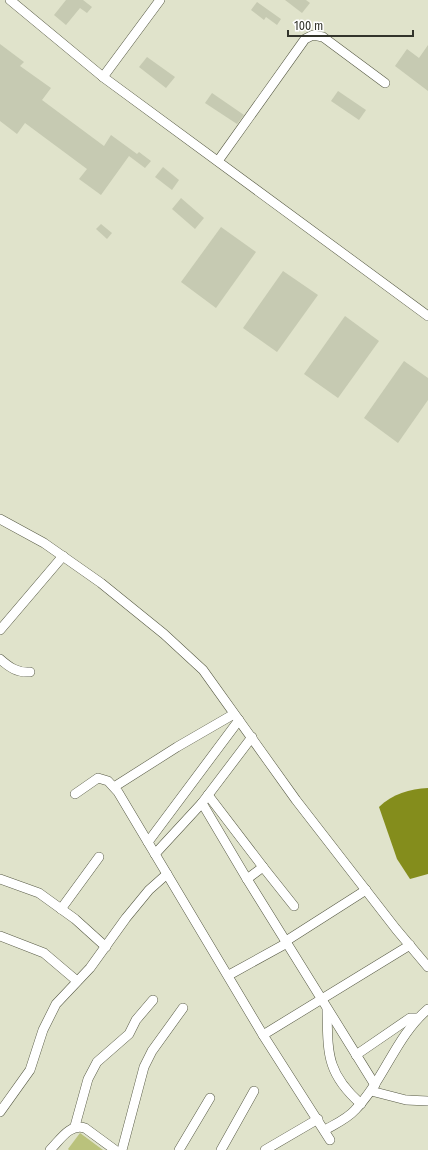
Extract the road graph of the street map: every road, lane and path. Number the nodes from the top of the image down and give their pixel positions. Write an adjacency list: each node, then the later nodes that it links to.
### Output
1 (10, 0): 3 (street)
2 (160, 0): 3 (street)
3 (103, 77): 5 (street)
4 (385, 83): 5 (street)
5 (218, 161): 6 (street)
6 (428, 316)
7 (0, 519): 8 (street)
8 (63, 556): 9 (street); 12 (street)
9 (0, 630)
10 (0, 659): 11 (street)
11 (30, 672)
12 (237, 717): 13 (street); 14 (street); 17 (street)
13 (252, 737): 16 (street); 24 (street)
14 (114, 787): 15 (street); 17 (street)
15 (75, 794)
16 (205, 799): 18 (street); 20 (street); 23 (street)
17 (148, 842): 18 (street)
18 (156, 854): 21 (street)
19 (99, 857): 26 (street)
20 (263, 867): 23 (street); 25 (street)
21 (167, 874): 30 (street); 32 (street)
22 (0, 879): 26 (street)
23 (246, 879): 28 (street)
24 (366, 890): 28 (street); 29 (street)
25 (294, 906)
26 (62, 909): 30 (street)
27 (0, 936): 33 (street)
28 (286, 942): 32 (street); 34 (street)
29 (410, 945): 31 (street); 34 (street)
30 (106, 946): 33 (street)
31 (428, 967)
32 (229, 975): 40 (street)
33 (77, 981): 47 (street)
34 (322, 999): 37 (street); 40 (street)
35 (153, 1000): 49 (street)
36 (183, 1008): 54 (street)
37 (327, 1008): 41 (street); 46 (street)
38 (428, 1009): 39 (street)
39 (416, 1018): 41 (street); 42 (street)
40 (263, 1034): 48 (street)
41 (356, 1055): 42 (street)
42 (373, 1088): 45 (street); 46 (street)
43 (254, 1091): 56 (street)
44 (210, 1098): 55 (street)
45 (428, 1102)
46 (360, 1104): 50 (street)
47 (0, 1112)
48 (318, 1120): 50 (street); 57 (street)
49 (75, 1126): 52 (street); 53 (street)
50 (325, 1130): 51 (street)
51 (330, 1140)
52 (50, 1150)
53 (115, 1150)
54 (122, 1150)
55 (179, 1150)
56 (221, 1150)
57 (265, 1150)

